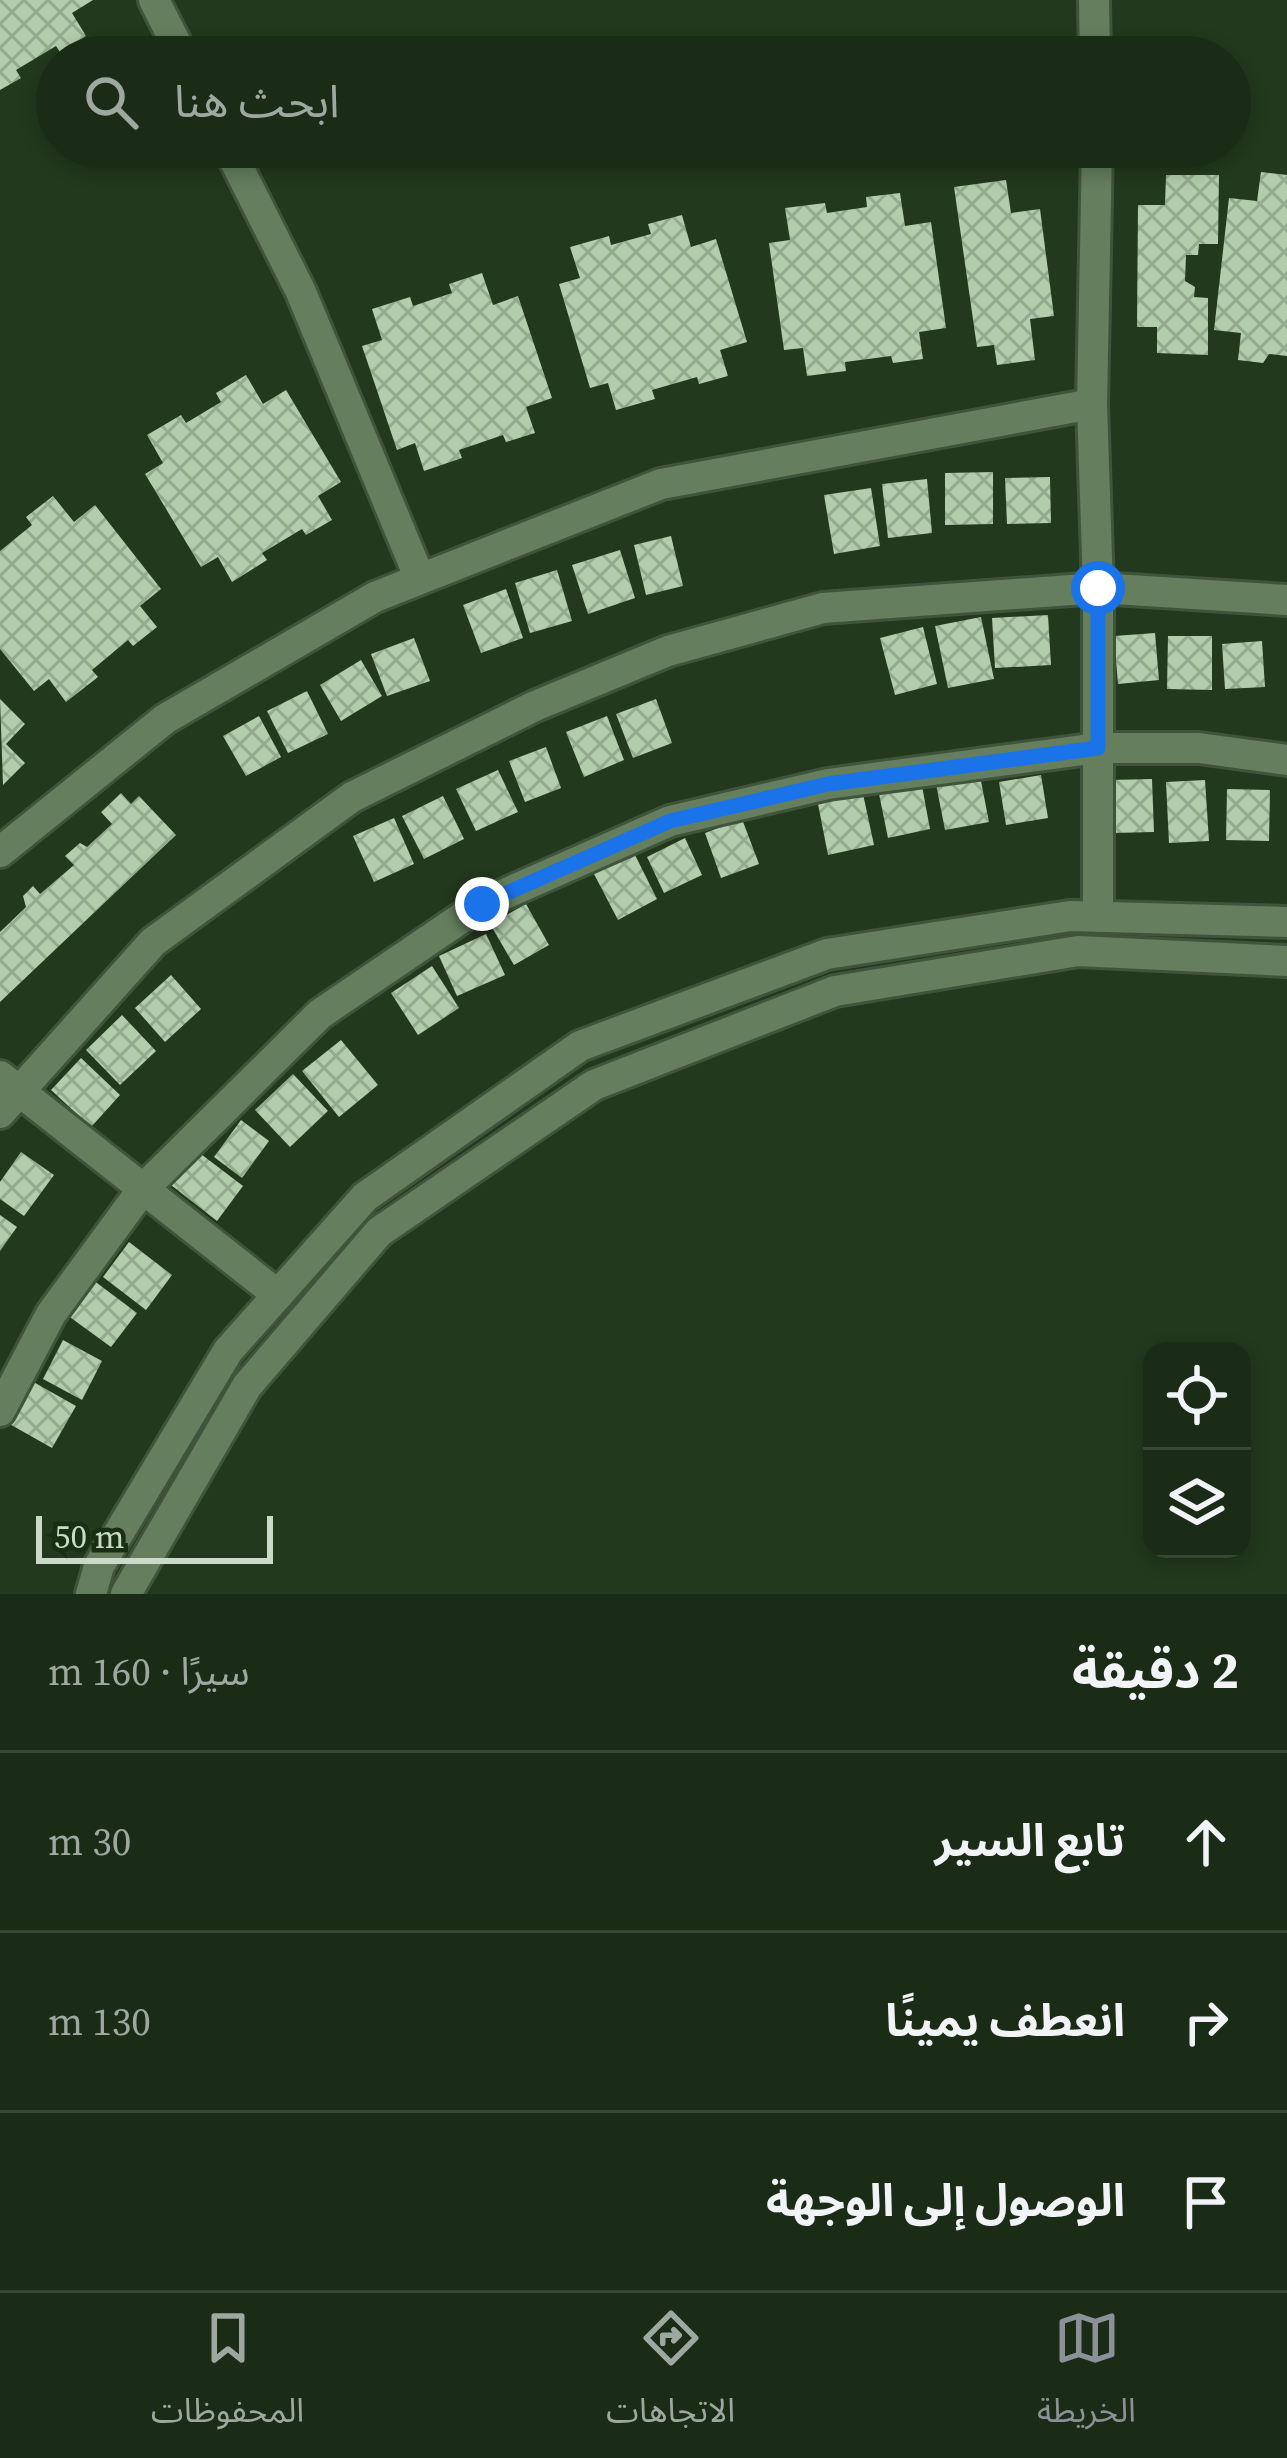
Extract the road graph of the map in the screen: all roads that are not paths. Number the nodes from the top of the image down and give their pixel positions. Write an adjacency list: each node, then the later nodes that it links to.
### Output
1 (154, 0): 3 (street)
2 (1094, 0): 4 (street)
3 (172, 36)
4 (1095, 36)
5 (239, 168): 8 (street)
6 (1097, 168): 7 (street)
7 (1092, 404): 8 (street); 9 (street)
8 (420, 579): 13 (street)
9 (1098, 588): 10 (street); 11 (street); 17 (street)
10 (1287, 600)
11 (1098, 748): 12 (street); 14 (street); 18 (street)
12 (1287, 760)
13 (0, 852)
14 (1098, 916): 15 (street); 19 (street)
15 (1287, 922)
16 (1287, 961): 22 (street)
17 (7, 1094): 18 (street)
18 (142, 1190): 19 (street); 20 (street)
19 (278, 1295): 21 (street)
20 (0, 1411)
21 (91, 1594)
22 (126, 1594)

